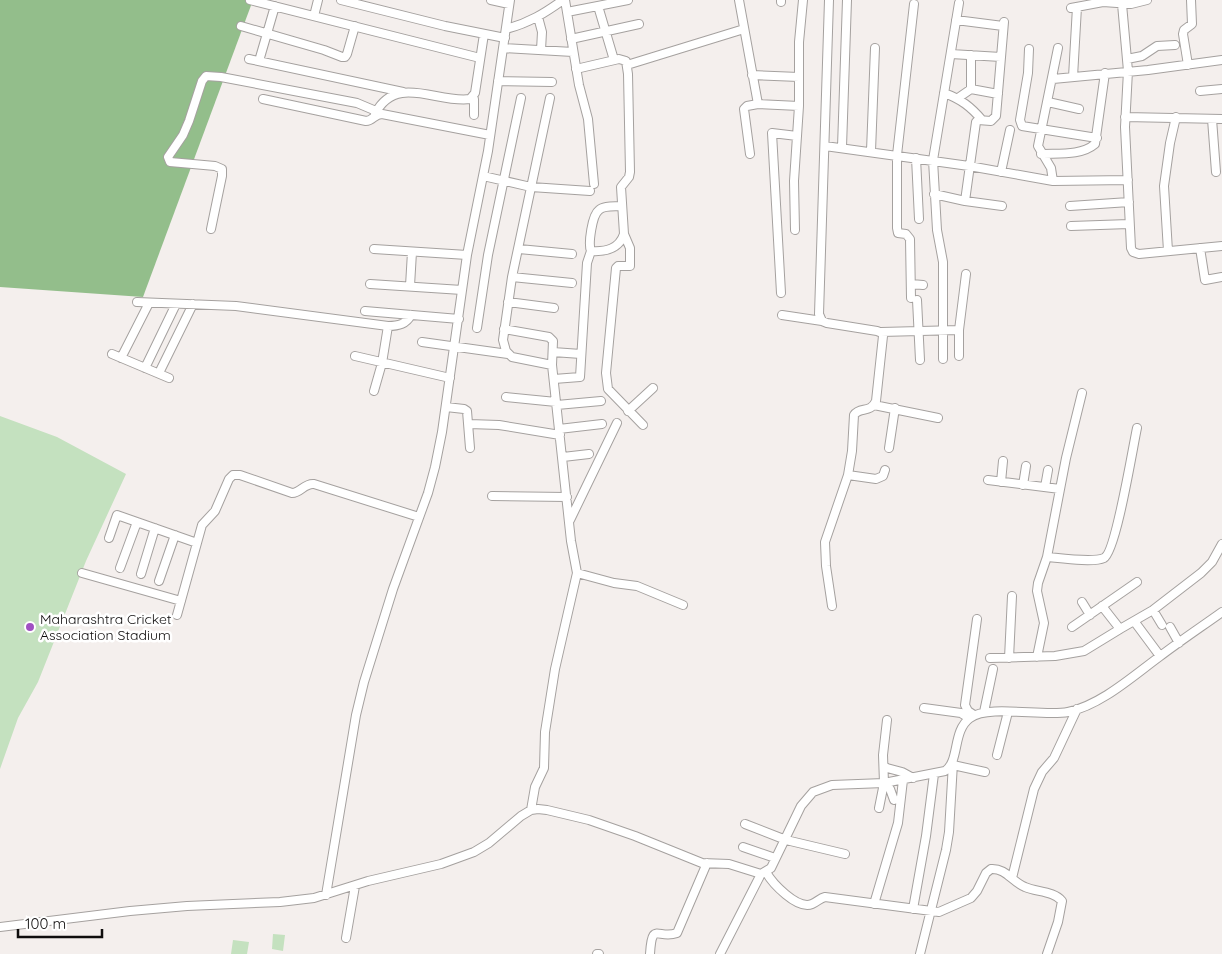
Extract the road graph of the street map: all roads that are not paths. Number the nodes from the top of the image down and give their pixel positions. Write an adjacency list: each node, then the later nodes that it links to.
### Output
1 (250, 0): 17 (street)
2 (318, 0): 20 (street)
3 (340, 0): 30 (street)
4 (491, 0): 13 (street)
5 (564, 0): 19 (street); 21 (street)
6 (628, 0): 18 (street)
7 (740, 0): 27 (street)
8 (803, 0): 55 (street)
9 (829, 0): 87 (street)
10 (847, 0): 88 (street)
11 (1147, 0): 16 (street)
12 (1191, 0): 49 (street)
13 (510, 2): 26 (street)
14 (959, 3): 22 (street)
15 (914, 4): 92 (street)
16 (1122, 4): 45 (street); 56 (street)
17 (275, 6): 20 (street); 29 (street)
18 (598, 6): 19 (street); 28 (street)
19 (567, 12): 32 (street)
20 (314, 16): 25 (street)
21 (538, 17): 26 (street); 38 (street)
22 (956, 20): 40 (street); 42 (street)
23 (639, 24): 28 (street)
24 (241, 26): 29 (street)
25 (355, 26): 29 (street); 43 (street)
26 (506, 28): 31 (street)
27 (744, 28): 50 (street); 54 (street)
28 (606, 32): 32 (street); 46 (street)
29 (267, 34): 48 (street)
30 (484, 34): 31 (street); 43 (street)
31 (505, 38): 34 (street)
32 (571, 39): 39 (street)
33 (1175, 45): 45 (street)
34 (503, 48): 38 (street); 58 (street)
35 (875, 48): 89 (street)
36 (1058, 48): 57 (street)
37 (1029, 49): 82 (street)
38 (541, 50): 39 (street)
39 (573, 52): 51 (street)
40 (951, 54): 41 (street); 64 (street)
41 (971, 55): 42 (street); 60 (street)
42 (1001, 57): 65 (street)
43 (480, 58): 66 (street)
44 (249, 59): 48 (street)
45 (1127, 59): 52 (street)
46 (614, 60): 50 (street); 51 (street)
47 (1222, 60): 49 (street)
48 (259, 61): 63 (street)
49 (1188, 64): 52 (street)
50 (628, 65): 106 (street)
51 (576, 69): 102 (street)
52 (1128, 71): 53 (street); 77 (street)
53 (1105, 74): 56 (street); 86 (street)
54 (752, 75): 55 (street); 72 (street)
55 (799, 77): 73 (street)
56 (1073, 77): 57 (street)
57 (1053, 79): 71 (street)
58 (498, 81): 59 (street); 84 (street)
59 (552, 82)
60 (971, 89): 65 (street); 69 (street)
61 (1222, 89): 62 (street)
62 (1200, 92)
63 (405, 93): 66 (street); 75 (street)
64 (944, 93): 69 (street); 94 (street)
65 (998, 94): 81 (street)
66 (472, 97): 76 (street)
67 (521, 98): 100 (street)
68 (550, 98): 102 (street)
69 (958, 98): 81 (street)
70 (263, 99): 75 (street)
71 (1048, 102): 74 (street); 82 (street)
72 (758, 104): 73 (street); 90 (street)
73 (799, 106): 85 (street)
74 (1079, 109)
75 (375, 113): 84 (street); 112 (street)
76 (474, 115)
77 (1125, 117): 78 (street); 99 (street)
78 (1176, 117): 79 (street); 120 (street)
79 (1212, 119): 80 (street); 97 (street)
80 (1222, 119)
81 (982, 120): 95 (street)
82 (1042, 129): 86 (street); 91 (street)
83 (1010, 130): 96 (street)
84 (490, 135): 98 (street)
85 (797, 136): 113 (street); 133 (street)
86 (1097, 138): 91 (street)
87 (825, 146): 88 (street); 144 (street)
88 (842, 148): 89 (street)
89 (871, 151): 92 (street)
90 (750, 154)
91 (1042, 154): 101 (street)
92 (897, 155): 93 (street); 129 (street)
93 (916, 158): 94 (street); 109 (street)
94 (933, 160): 95 (street); 103 (street)
95 (969, 166): 96 (street); 104 (street)
96 (1001, 172): 101 (street)
97 (1216, 172)
98 (483, 176): 100 (street); 123 (street)
99 (1128, 180): 101 (street); 105 (street)
100 (504, 181): 102 (street); 146 (street)
101 (1053, 181)
102 (532, 187): 116 (street)
103 (934, 194): 104 (street); 148 (street)
104 (965, 201): 107 (street)
105 (1129, 202): 108 (street); 110 (street)
106 (622, 206): 114 (street); 119 (street)
107 (1002, 206)
108 (1070, 206)
109 (919, 220)
110 (1130, 224): 111 (street); 120 (street)
111 (1070, 226)
112 (211, 229)
113 (795, 230)
114 (624, 234): 119 (street); 179 (street)
115 (1222, 246): 117 (street)
116 (519, 248): 122 (street); 125 (street)
117 (1200, 248): 120 (street); 126 (street)
118 (374, 249): 121 (street)
119 (591, 251): 157 (street)
120 (1168, 251)
121 (412, 252): 123 (street); 131 (street)
122 (572, 254)
123 (467, 255): 132 (street)
124 (966, 274): 149 (street)
125 (512, 277): 127 (street); 135 (street)
126 (1222, 277)
127 (572, 283)
128 (370, 284): 131 (street)
129 (911, 284): 130 (street); 150 (street)
130 (923, 285)
131 (410, 286): 132 (street)
132 (462, 290): 143 (street)
133 (781, 293)
134 (137, 302): 136 (street)
135 (508, 302): 139 (street); 147 (street)
136 (149, 303): 137 (street); 160 (street)
137 (176, 304): 138 (street); 165 (street)
138 (193, 304): 145 (street); 166 (street)
139 (554, 308)
140 (365, 311): 141 (street)
141 (411, 315): 143 (street); 145 (street)
142 (782, 315): 144 (street)
143 (459, 319): 153 (street)
144 (822, 321): 151 (street)
145 (388, 326): 163 (street)
146 (477, 328)
147 (504, 329): 154 (street); 156 (street)
148 (943, 330): 149 (street); 150 (street); 161 (street)
149 (958, 330): 159 (street)
150 (919, 331): 151 (street); 162 (street)
151 (881, 332): 176 (street)
152 (422, 342): 153 (street)
153 (455, 348): 156 (street); 168 (street)
154 (553, 352): 157 (street); 164 (street)
155 (112, 354): 160 (street)
156 (508, 354): 164 (street)
157 (580, 354): 169 (street)
158 (355, 356): 163 (street)
159 (958, 356)
160 (121, 358): 165 (street)
161 (943, 359)
162 (920, 360)
163 (382, 363): 168 (street); 171 (street)
164 (552, 365): 169 (street)
165 (145, 368): 166 (street)
166 (159, 373): 167 (street)
167 (169, 378)
168 (450, 378): 177 (street)
169 (554, 379): 175 (street)
170 (653, 388): 179 (street)
171 (374, 391)
172 (1082, 393): 200 (street)
173 (506, 397): 175 (street)
174 (601, 401): 175 (street)
175 (557, 404): 186 (street)
176 (874, 405): 178 (street); 195 (street)
177 (446, 407): 182 (street); 203 (street)
178 (894, 408): 180 (street); 188 (street)
179 (628, 411): 184 (street)
180 (938, 418)
181 (617, 423): 204 (street)
182 (469, 424): 186 (street); 187 (street)
183 (602, 424): 186 (street)
184 (643, 425)
185 (1137, 428): 211 (street)
186 (560, 432): 190 (street)
187 (470, 448)
188 (889, 448)
189 (589, 454): 190 (street)
190 (562, 457): 202 (street)
191 (1003, 461): 197 (street)
192 (1026, 466): 198 (street)
193 (885, 470): 195 (street)
194 (1048, 470): 199 (street)
195 (848, 476): 222 (street)
196 (988, 480): 197 (street)
197 (1001, 482): 198 (street)
198 (1023, 485): 199 (street)
199 (1045, 488): 200 (street)
200 (1060, 489): 211 (street)
201 (492, 496): 202 (street)
202 (567, 497): 204 (street)
203 (419, 517): 209 (street); 266 (street)
204 (570, 520): 214 (street)
205 (137, 522): 206 (street); 208 (street); 212 (street)
206 (155, 528): 207 (street); 215 (street)
207 (175, 535): 209 (street); 216 (street)
208 (109, 538)
209 (197, 542): 219 (street)
210 (1222, 544): 224 (street)
211 (1046, 557): 236 (street)
212 (120, 568)
213 (82, 573): 219 (street)
214 (577, 573): 221 (street); 256 (street)
215 (141, 574)
216 (159, 581)
217 (1137, 582): 223 (street)
218 (1012, 596): 238 (street)
219 (181, 601): 226 (street)
220 (1082, 602): 227 (street)
221 (683, 605)
222 (832, 606)
223 (1102, 606): 227 (street); 233 (street)
224 (1153, 610): 229 (street); 230 (street)
225 (1222, 612): 234 (street)
226 (177, 615)
227 (1090, 615): 231 (street)
228 (977, 619): 244 (street)
229 (1134, 621): 233 (street); 235 (street)
230 (1162, 626)
231 (1072, 627)
232 (1170, 627): 234 (street)
233 (1120, 629): 236 (street)
234 (1179, 643): 235 (street)
235 (1160, 656): 241 (street)
236 (1037, 657): 238 (street)
237 (990, 658): 238 (street)
238 (1009, 658)
239 (993, 669): 242 (street)
240 (924, 708): 244 (street)
241 (1077, 709): 243 (street); 264 (street)
242 (984, 712): 243 (street); 244 (street)
243 (1008, 712): 246 (street)
244 (972, 717): 247 (street)
245 (887, 720): 248 (street)
246 (997, 755)
247 (953, 764): 249 (street); 250 (street); 269 (street)
248 (884, 766): 251 (street); 253 (street)
249 (985, 772)
250 (934, 774): 251 (street); 268 (street)
251 (913, 778): 252 (street)
252 (903, 780): 253 (street); 267 (street)
253 (884, 783): 254 (street); 255 (street); 258 (street)
254 (894, 800)
255 (879, 808)
256 (531, 810): 262 (street); 265 (street)
257 (745, 824): 258 (street)
258 (786, 840): 260 (street); 261 (street)
259 (743, 847): 261 (street)
260 (845, 854)
261 (775, 858): 263 (street)
262 (707, 864): 263 (street); 272 (street)
263 (764, 873): 267 (street); 273 (street)
264 (1012, 878): 269 (street); 275 (street)
265 (355, 886): 266 (street); 271 (street)
266 (326, 895): 270 (street)
267 (874, 904): 268 (street)
268 (913, 909): 269 (street)
269 (932, 912): 274 (street)
270 (0, 927)
271 (346, 938)
272 (650, 954)
273 (720, 954)
274 (920, 954)
275 (1047, 954)

